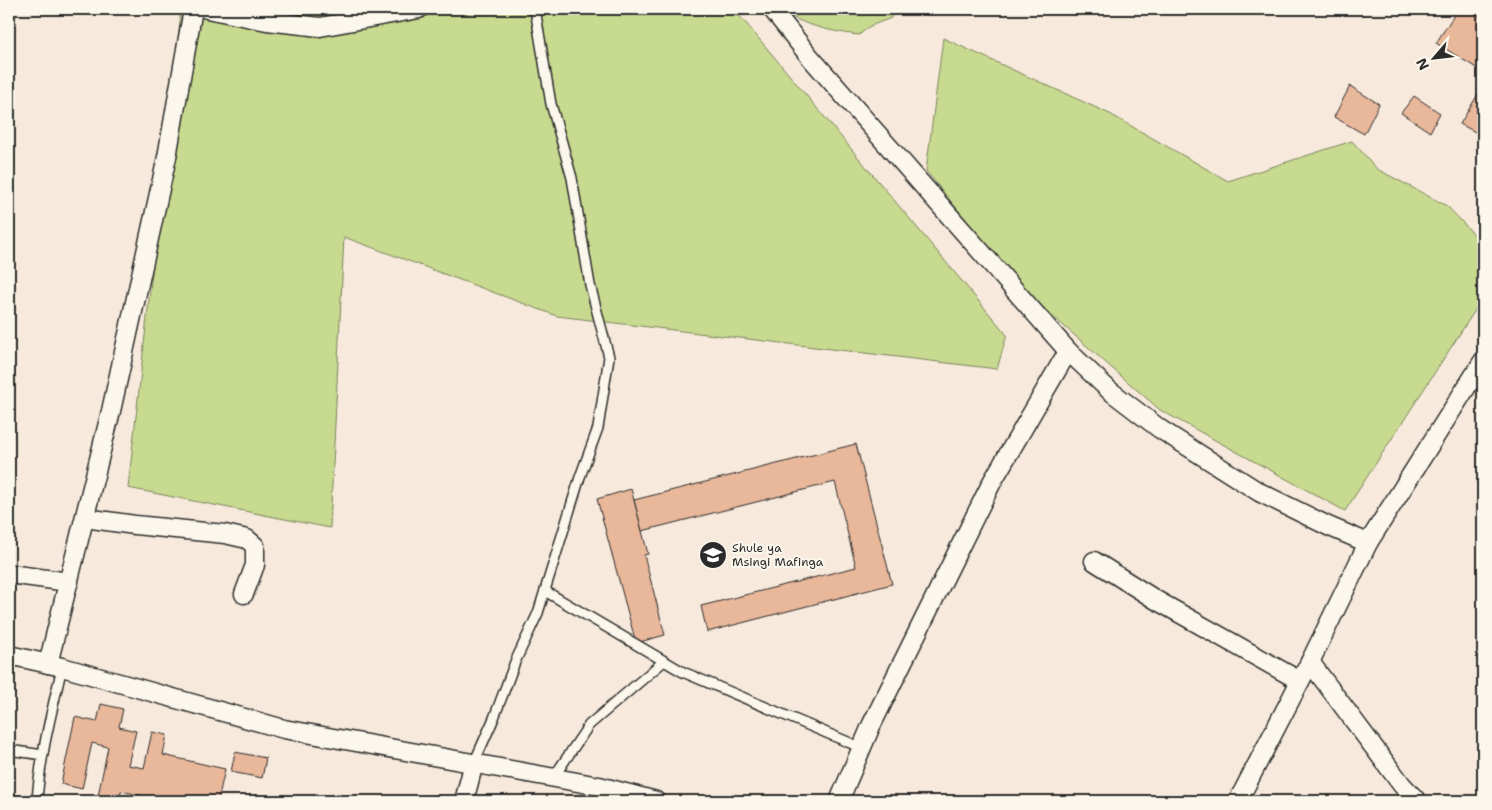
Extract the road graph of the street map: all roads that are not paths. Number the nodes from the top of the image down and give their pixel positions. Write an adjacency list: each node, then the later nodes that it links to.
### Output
1 (193, 9): 8 (street)
2 (207, 9): 3 (street)
3 (420, 9)
4 (535, 9): 13 (lane)
5 (772, 9): 6 (street)
6 (1068, 351): 9 (street); 20 (street)
7 (1483, 360): 9 (street)
8 (85, 518): 12 (street); 14 (street)
9 (1368, 542): 17 (street)
10 (1094, 561): 19 (street)
11 (9, 574): 12 (street)
12 (69, 582): 18 (street)
13 (545, 591): 16 (lane); 23 (lane)
14 (244, 594)
15 (9, 655): 18 (street)
16 (664, 660): 20 (lane); 24 (lane)
17 (1310, 662): 19 (street); 30 (street)
18 (55, 666): 22 (lane); 23 (street)
19 (1300, 681): 29 (street)
20 (862, 748): 28 (street)
21 (9, 750): 22 (lane)
22 (43, 755): 25 (lane)
23 (474, 763): 24 (street); 26 (street)
24 (553, 778): 27 (street)
25 (38, 801)
26 (464, 801)
27 (656, 801)
28 (840, 801)
29 (1238, 801)
30 (1417, 801)

